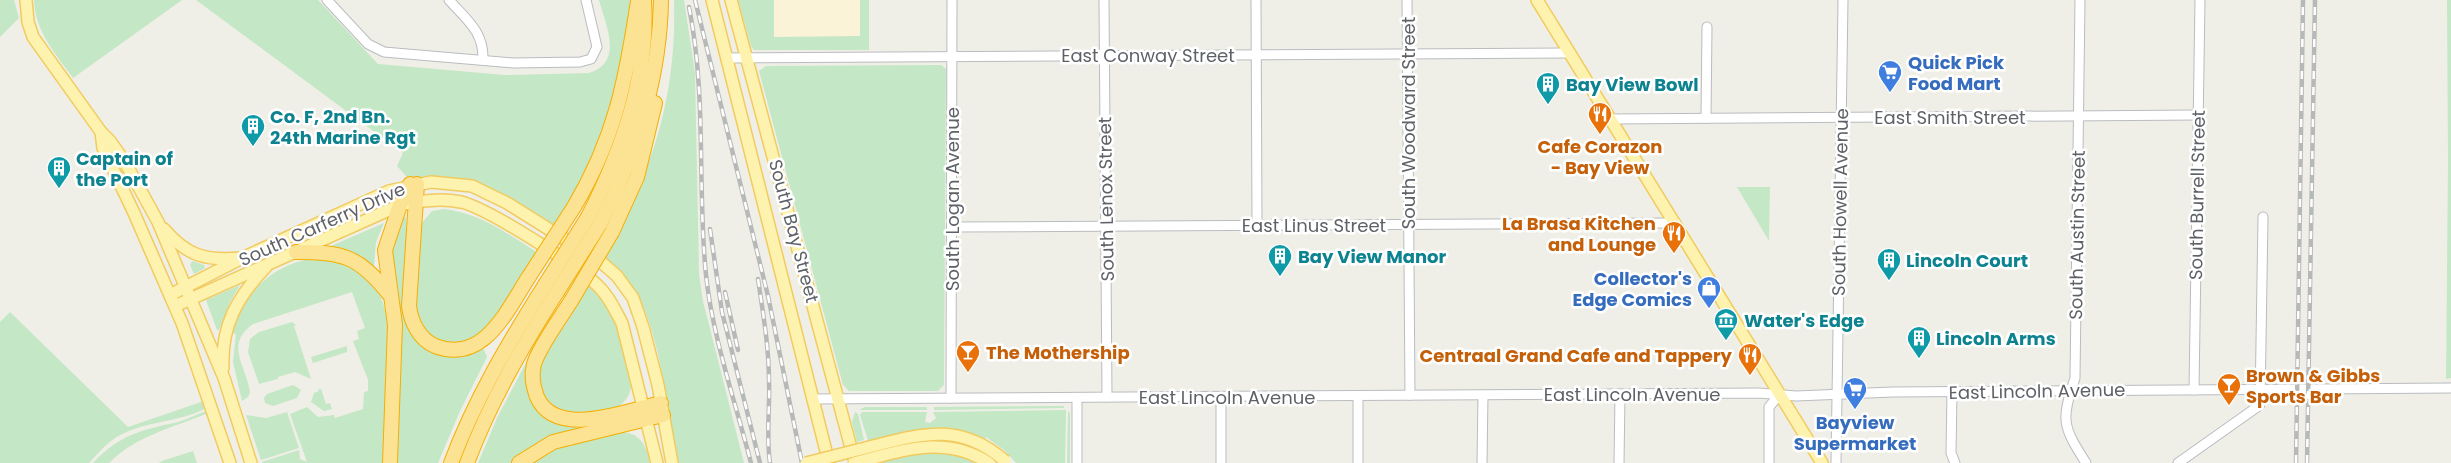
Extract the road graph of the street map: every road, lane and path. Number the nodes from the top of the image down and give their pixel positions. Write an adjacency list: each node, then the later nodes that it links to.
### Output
1 (327, 0): 27 (street)
2 (449, 0): 27 (street)
3 (586, 0): 27 (street)
4 (638, 0): 35 (highway, bridge)
5 (644, 0): 38 (highway)
6 (660, 0): 18 (highway)
7 (712, 0): 25 (main road, South Bay Street)
8 (731, 0): 26 (main road, South Bay Street)
9 (952, 0): 23 (street, South Logan Avenue)
10 (1104, 0): 24 (street, South Lenox Street)
11 (1256, 0): 22 (street)
12 (1407, 0): 21 (street, South Woodward Street)
13 (1537, 0): 20 (main road)
14 (1843, 0): 30 (street, South Howell Avenue)
15 (2080, 0): 29 (street, South Austin Street)
16 (2200, 0): 28 (street, South Burrell Street)
17 (24, 3): 33 (main road)
18 (659, 26): 38 (highway); 73 (highway, bridge)
19 (1707, 27): 31 (street)
20 (1569, 53): 21 (street, East Conway Street); 32 (main road)
21 (1408, 54): 22 (street, East Conway Street); 41 (street, South Woodward Street)
22 (1256, 55): 24 (street, East Conway Street); 42 (street)
23 (952, 56): 24 (street, East Conway Street); 26 (street, East Conway Street); 44 (street, South Logan Avenue)
24 (1105, 56): 43 (street, South Lenox Street)
25 (727, 58): 26 (street, East Conway Street); 70 (main road, South Bay Street)
26 (746, 58): 71 (main road, South Bay Street)
27 (483, 60)
28 (2198, 115): 29 (street, East Smith Street); 57 (street, South Burrell Street)
29 (2079, 116): 30 (street, East Smith Street); 58 (street, South Austin Street)
30 (1841, 117): 31 (street, East Smith Street); 61 (street, South Howell Avenue)
31 (1706, 118): 32 (street, East Smith Street)
32 (1612, 119): 40 (main road)
33 (101, 132): 39 (main road); 50 (main road)
34 (413, 184): 35 (highway); 36 (highway); 46 (main road, South Carferry Drive); 72 (main road, South Carferry Drive)
35 (416, 202): 36 (main road, South Carferry Drive); 73 (main road, South Carferry Drive)
36 (400, 205): 45 (main road, South Carferry Drive); 51 (highway)
37 (2263, 217): 56 (street)
38 (594, 220): 49 (highway, bridge)
39 (158, 222): 46 (main road); 48 (main road)
40 (1676, 223): 41 (street, East Linus Street); 64 (main road)
41 (1409, 224): 42 (street, East Linus Street); 62 (street, South Woodward Street)
42 (1256, 225): 43 (street, East Linus Street)
43 (1106, 226): 44 (street, East Linus Street); 66 (street, South Lenox Street)
44 (952, 227): 68 (street, South Logan Avenue)
45 (296, 252): 47 (main road, South Carferry Drive); 51 (highway)
46 (242, 258): 48 (main road, South Carferry Drive)
47 (270, 262): 52 (main road, South Carferry Drive); 54 (main road)
48 (185, 287): 50 (main road, South Carferry Drive); 52 (main road)
49 (551, 288): 78 (highway); 79 (highway)
50 (170, 295): 53 (main road)
51 (391, 296): 77 (highway)
52 (190, 299): 53 (main road, South Carferry Drive); 54 (main road)
53 (175, 306): 75 (main road)
54 (224, 378): 76 (main road)
55 (2451, 388): 56 (street, East Lincoln Avenue)
56 (2261, 389): 57 (street, East Lincoln Avenue); 97 (street)
57 (2194, 390): 58 (street, East Lincoln Avenue)
58 (2071, 391): 59 (street, East Lincoln Avenue); 96 (street, South Austin Street)
59 (1952, 392): 61 (street, East Lincoln Avenue); 95 (street)
60 (1620, 394): 63 (street, East Lincoln Avenue); 64 (street, East Lincoln Avenue); 91 (street)
61 (1837, 394): 64 (street, East Lincoln Avenue); 94 (street, South Howell Avenue)
62 (1410, 395): 63 (street, East Lincoln Avenue); 65 (street, East Lincoln Avenue)
63 (1483, 395): 90 (street)
64 (1779, 395): 92 (street); 93 (main road)
65 (1358, 396): 67 (street, East Lincoln Avenue); 89 (street)
66 (1107, 397): 67 (street, East Lincoln Avenue); 69 (street, East Lincoln Avenue)
67 (1221, 397): 88 (street)
68 (951, 398): 69 (street, East Lincoln Avenue); 71 (street, East Lincoln Avenue)
69 (1077, 398): 87 (street)
70 (812, 399): 71 (street, East Lincoln Avenue); 84 (main road, South Bay Street)
71 (839, 399): 85 (main road, South Bay Street)
72 (662, 409): 73 (highway); 82 (main road, South Carferry Drive)
73 (644, 413): 80 (highway); 81 (main road, South Carferry Drive)
74 (1006, 462): 83 (main road, bridge)
75 (230, 463)
76 (251, 463)
77 (390, 463)
78 (450, 463)
79 (467, 463)
80 (519, 463)
81 (657, 463)
82 (672, 463)
83 (806, 463)
84 (829, 463)
85 (854, 463): 86 (main road, bridge)
86 (989, 463)
87 (1077, 463)
88 (1221, 463)
89 (1358, 463)
90 (1482, 463)
91 (1619, 463)
92 (1769, 463)
93 (1822, 463)
94 (1836, 463)
95 (1955, 463)
96 (2086, 463)
97 (2178, 463)

